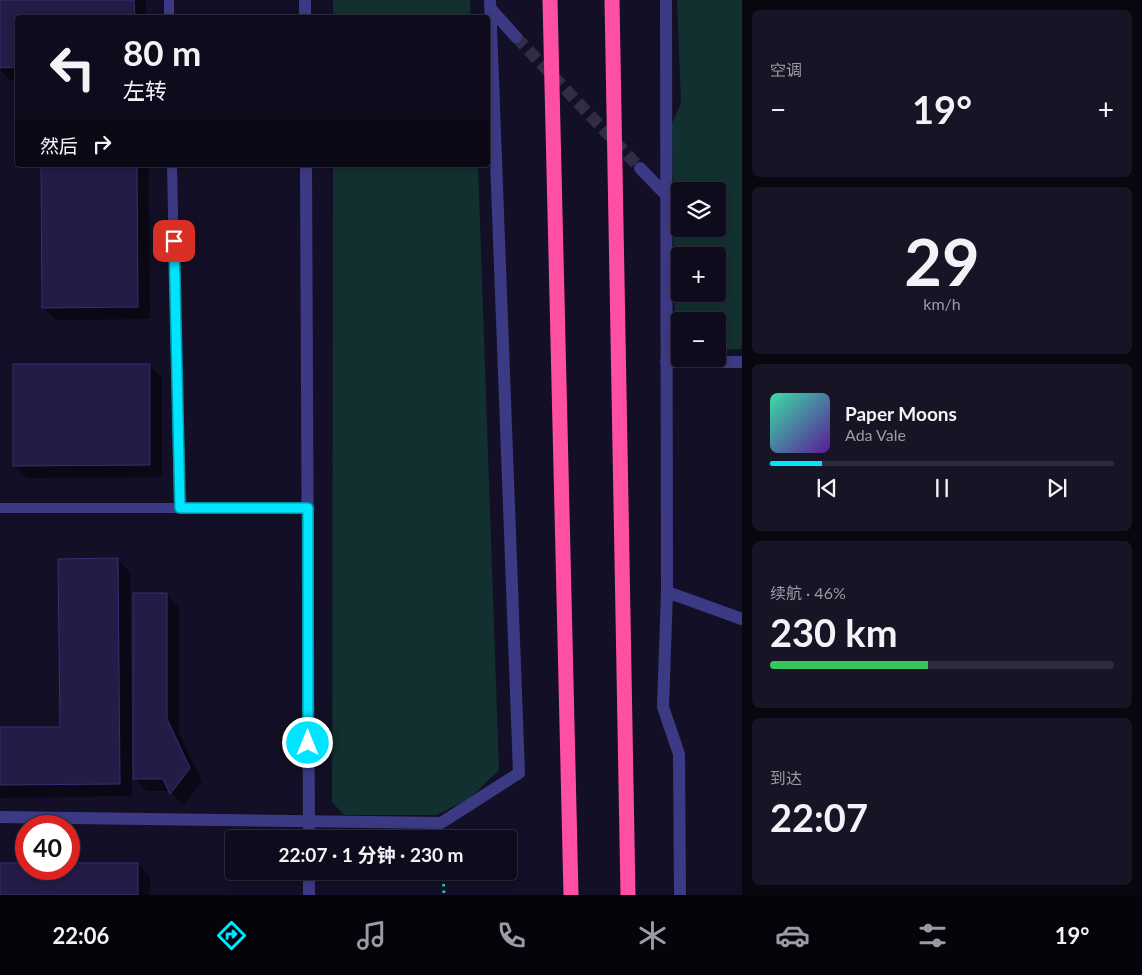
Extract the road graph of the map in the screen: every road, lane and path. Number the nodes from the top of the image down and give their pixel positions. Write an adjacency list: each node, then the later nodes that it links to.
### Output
1 (168, 0): 7 (lane)
2 (305, 0): 8 (street)
3 (550, 0): 28 (highway)
4 (612, 0): 29 (highway)
5 (666, 0): 13 (street)
6 (491, 4): 9 (street); 22 (street)
7 (169, 15)
8 (305, 15)
9 (516, 37)
10 (172, 167): 17 (lane)
11 (306, 167): 18 (street)
12 (640, 168): 13 (street)
13 (666, 194): 14 (street)
14 (666, 362): 15 (street); 19 (street)
15 (742, 362)
16 (0, 508): 17 (lane)
17 (180, 508): 18 (lane)
18 (308, 508): 22 (street)
19 (667, 592): 20 (street); 30 (street)
20 (742, 619)
21 (0, 817): 22 (street)
22 (309, 821): 23 (street)
23 (309, 830)
24 (309, 880): 26 (street)
25 (443, 880): 27 (path)
26 (309, 895)
27 (444, 895)
28 (571, 895)
29 (628, 895)
30 (680, 895)

